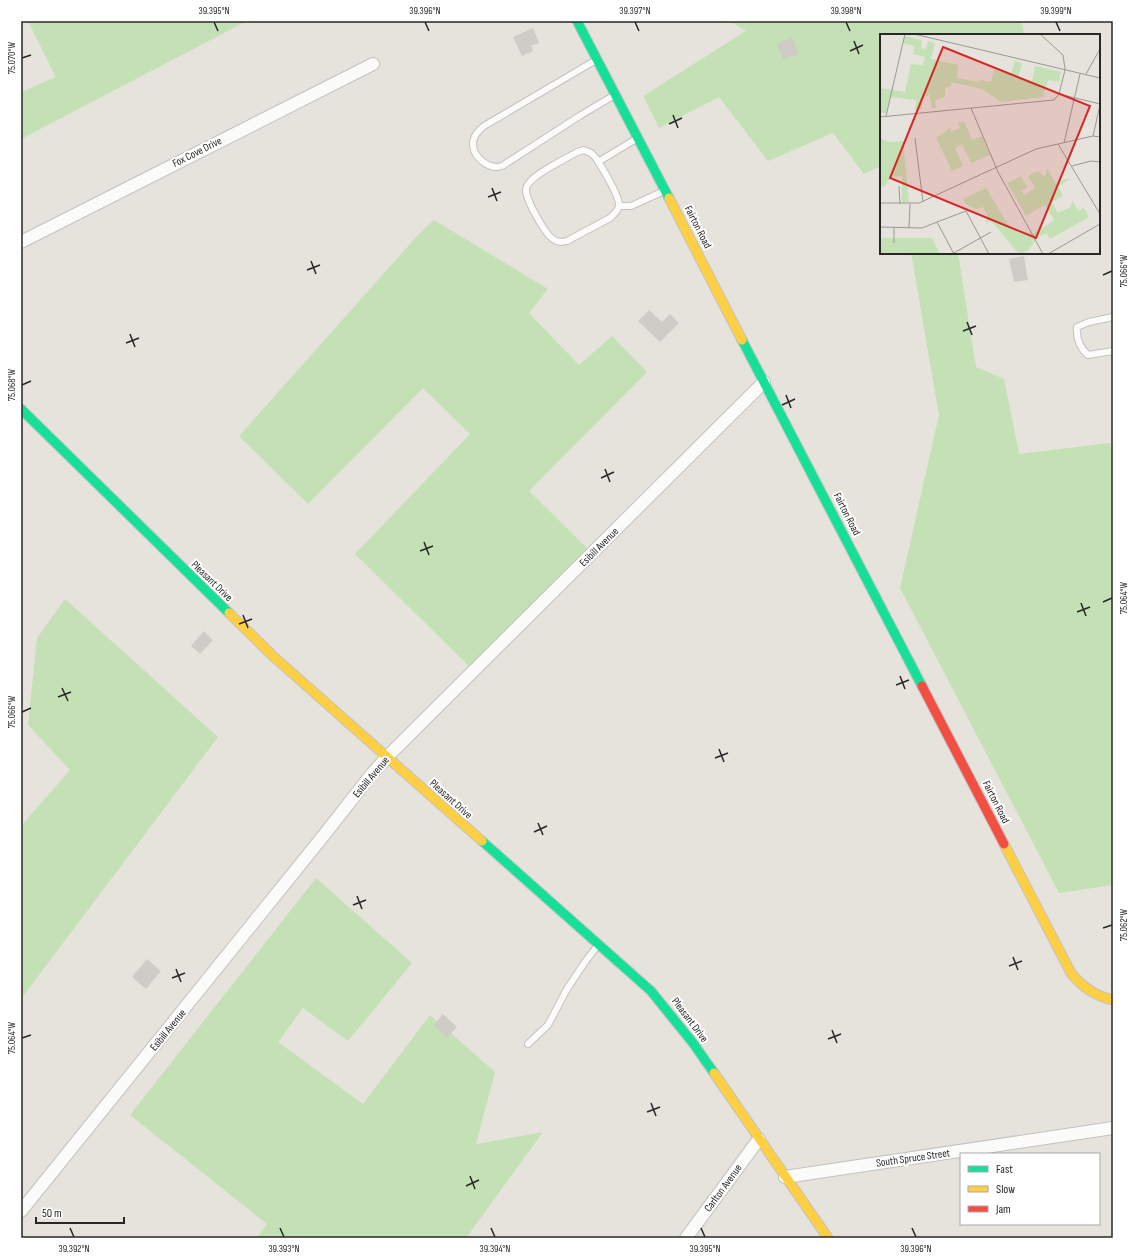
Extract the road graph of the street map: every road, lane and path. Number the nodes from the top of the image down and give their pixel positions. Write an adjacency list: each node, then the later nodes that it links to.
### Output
1 (577, 21): 2 (street, Fairton Road)
2 (597, 59): 4 (street, Fairton Road); 4 (lane)
3 (373, 64): 9 (street, Fox Cove Drive)
4 (616, 95): 5 (street, Fairton Road)
5 (638, 138): 6 (lane); 7 (street, Fairton Road)
6 (598, 162): 8 (lane); 8 (lane)
7 (665, 190): 8 (lane); 12 (street, Fairton Road)
8 (619, 206)
9 (21, 242)
10 (1113, 317): 11 (lane)
11 (1113, 351)
12 (764, 382): 14 (street, Esibill Avenue); 16 (street, Fairton Road)
13 (21, 408): 14 (street, Pleasant Drive)
14 (387, 757): 15 (street, Pleasant Drive); 21 (street, Esibill Avenue)
15 (599, 944): 17 (lane); 19 (street, Pleasant Drive)
16 (1113, 1000)
17 (528, 1044)
18 (1113, 1128): 20 (street, South Spruce Street)
19 (759, 1139): 20 (street, Pleasant Drive); 22 (street, Carlton Avenue)
20 (785, 1177): 23 (street, Pleasant Drive)
21 (21, 1211)
22 (686, 1238)
23 (828, 1238)

